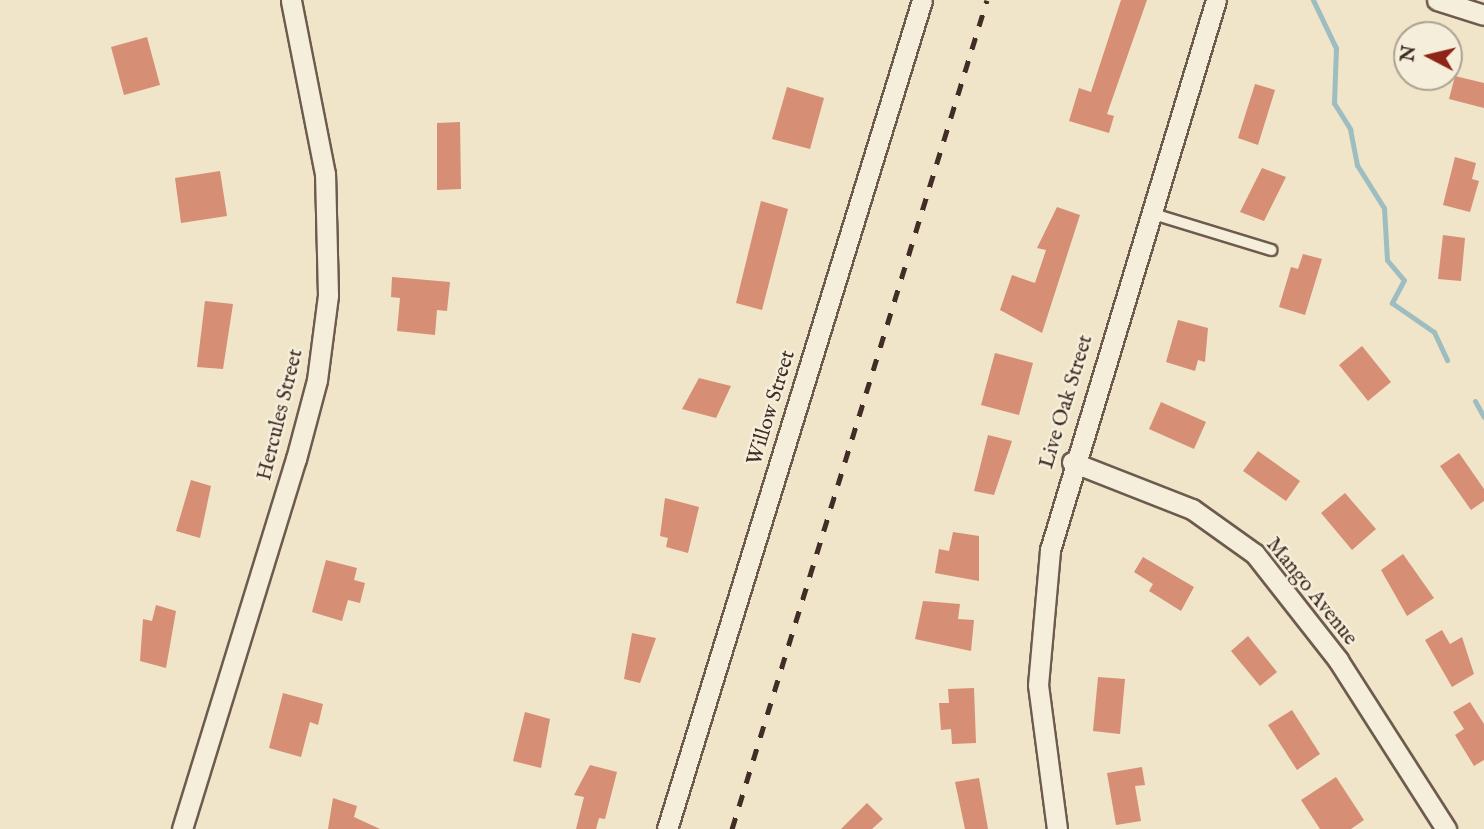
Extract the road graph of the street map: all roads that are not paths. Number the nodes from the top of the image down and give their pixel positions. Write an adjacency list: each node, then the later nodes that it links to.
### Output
1 (290, 0): 9 (street, Hercules Street)
2 (922, 0): 10 (street, Willow Street)
3 (1216, 0): 6 (street, Live Oak Street)
4 (1437, 0): 5 (street)
5 (1484, 15)
6 (1149, 213): 7 (lane); 8 (street, Live Oak Street)
7 (1271, 250)
8 (1072, 462): 11 (street, Live Oak Street); 12 (street, Mango Avenue)
9 (182, 829)
10 (667, 829)
11 (1057, 829)
12 (1446, 829)

